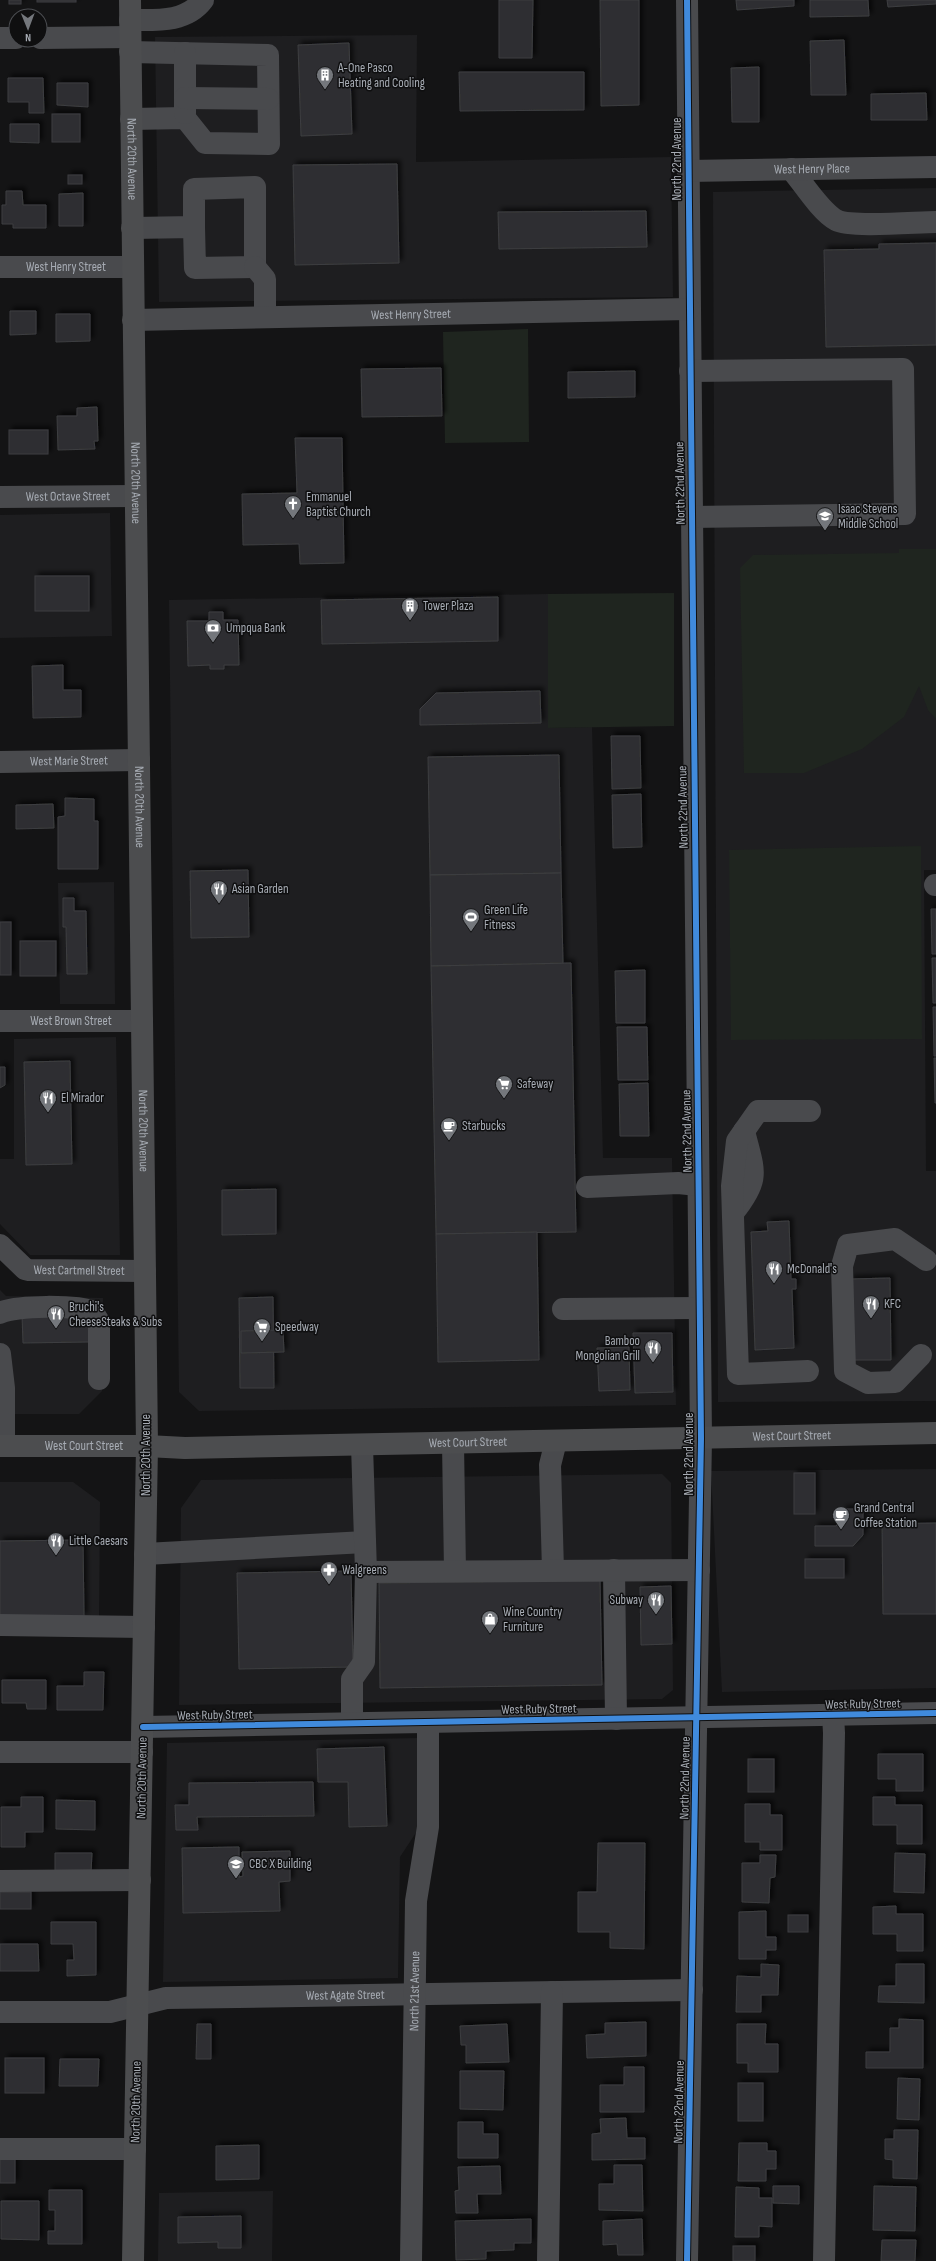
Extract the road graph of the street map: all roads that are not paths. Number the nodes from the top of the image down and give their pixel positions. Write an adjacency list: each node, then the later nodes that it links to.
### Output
1 (203, 0): 3 (street)
2 (687, 0): 11 (street, North 22nd Avenue)
3 (130, 27): 4 (street); 5 (street); 8 (main road, North 20th Avenue)
4 (48, 37)
5 (185, 53): 6 (street); 7 (street)
6 (268, 98): 7 (street); 7 (street)
7 (185, 108): 8 (street)
8 (131, 119): 14 (main road, North 20th Avenue)
9 (936, 167): 10 (street, West Henry Place)
10 (792, 169): 11 (street, West Henry Place); 12 (street)
11 (688, 171): 18 (street, North 22nd Avenue)
12 (936, 222)
13 (194, 227): 14 (street); 17 (street); 17 (street)
14 (132, 228): 15 (main road, North 20th Avenue)
15 (132, 266): 16 (street, West Henry Street); 20 (main road, North 20th Avenue)
16 (0, 267)
17 (255, 267): 19 (street)
18 (689, 309): 19 (street, West Henry Street); 21 (street, North 22nd Avenue)
19 (265, 317): 20 (street, West Henry Street)
20 (133, 320): 22 (main road, North 20th Avenue)
21 (690, 371): 24 (street, North 22nd Avenue); 24 (street)
22 (135, 496): 23 (street, West Octave Street); 25 (main road, North 20th Avenue)
23 (0, 497)
24 (691, 517): 30 (street, North 22nd Avenue)
25 (139, 760): 26 (street, West Marie Street); 28 (main road, North 20th Avenue)
26 (0, 762)
27 (0, 1021): 28 (street, West Brown Street)
28 (142, 1021): 34 (main road, North 20th Avenue)
29 (810, 1110): 40 (street)
30 (698, 1185): 31 (street); 36 (street, North 22nd Avenue)
31 (587, 1187)
32 (4, 1257): 34 (street, West Cartmell Street)
33 (926, 1260): 39 (street)
34 (145, 1271): 48 (main road, North 20th Avenue)
35 (563, 1308): 36 (street)
36 (699, 1308): 43 (street, North 22nd Avenue)
37 (0, 1313): 41 (street)
38 (0, 1354): 47 (street)
39 (921, 1355)
40 (808, 1371)
41 (99, 1379)
42 (936, 1433): 43 (main road, West Court Street)
43 (701, 1438): 44 (main road, West Court Street); 53 (street, North 22nd Avenue)
44 (556, 1441): 45 (main road, West Court Street); 51 (street)
45 (453, 1443): 46 (main road, West Court Street); 54 (street)
46 (362, 1445): 48 (main road, West Court Street); 49 (street)
47 (2, 1446): 48 (main road, West Court Street)
48 (147, 1446): 50 (main road, North 20th Avenue)
49 (365, 1542): 50 (street); 55 (street)
50 (146, 1554): 57 (main road, North 20th Avenue)
51 (553, 1570): 52 (street); 54 (street)
52 (614, 1570): 53 (street); 61 (street)
53 (699, 1570): 60 (street, North 22nd Avenue)
54 (455, 1571): 55 (street)
55 (366, 1572): 63 (street)
56 (0, 1625): 57 (street)
57 (144, 1627): 64 (main road, North 20th Avenue)
58 (936, 1713): 59 (street, West Ruby Street)
59 (833, 1715): 60 (street, West Ruby Street); 80 (street)
60 (697, 1718): 61 (street, West Ruby Street); 69 (street, North 22nd Avenue)
61 (616, 1719): 62 (street, West Ruby Street)
62 (428, 1722): 63 (street, West Ruby Street); 71 (street, North 21st Avenue)
63 (352, 1724): 64 (street, West Ruby Street)
64 (143, 1727): 66 (main road, North 20th Avenue)
65 (0, 1752): 66 (street)
66 (142, 1752): 67 (main road, North 20th Avenue)
67 (140, 1880): 68 (street); 72 (main road, North 20th Avenue)
68 (0, 1881)
69 (692, 1990): 70 (street, West Agate Street); 79 (street, North 22nd Avenue)
70 (552, 1992): 71 (street, West Agate Street); 78 (street)
71 (415, 1994): 72 (street, West Agate Street); 77 (street, North 21st Avenue)
72 (138, 2004): 73 (street, West Agate Street); 75 (main road, North 20th Avenue)
73 (0, 2012)
74 (0, 2149): 75 (street)
75 (135, 2149): 76 (main road, North 20th Avenue)
76 (133, 2261)
77 (411, 2261)
78 (548, 2261)
79 (687, 2261)
80 (824, 2261)

